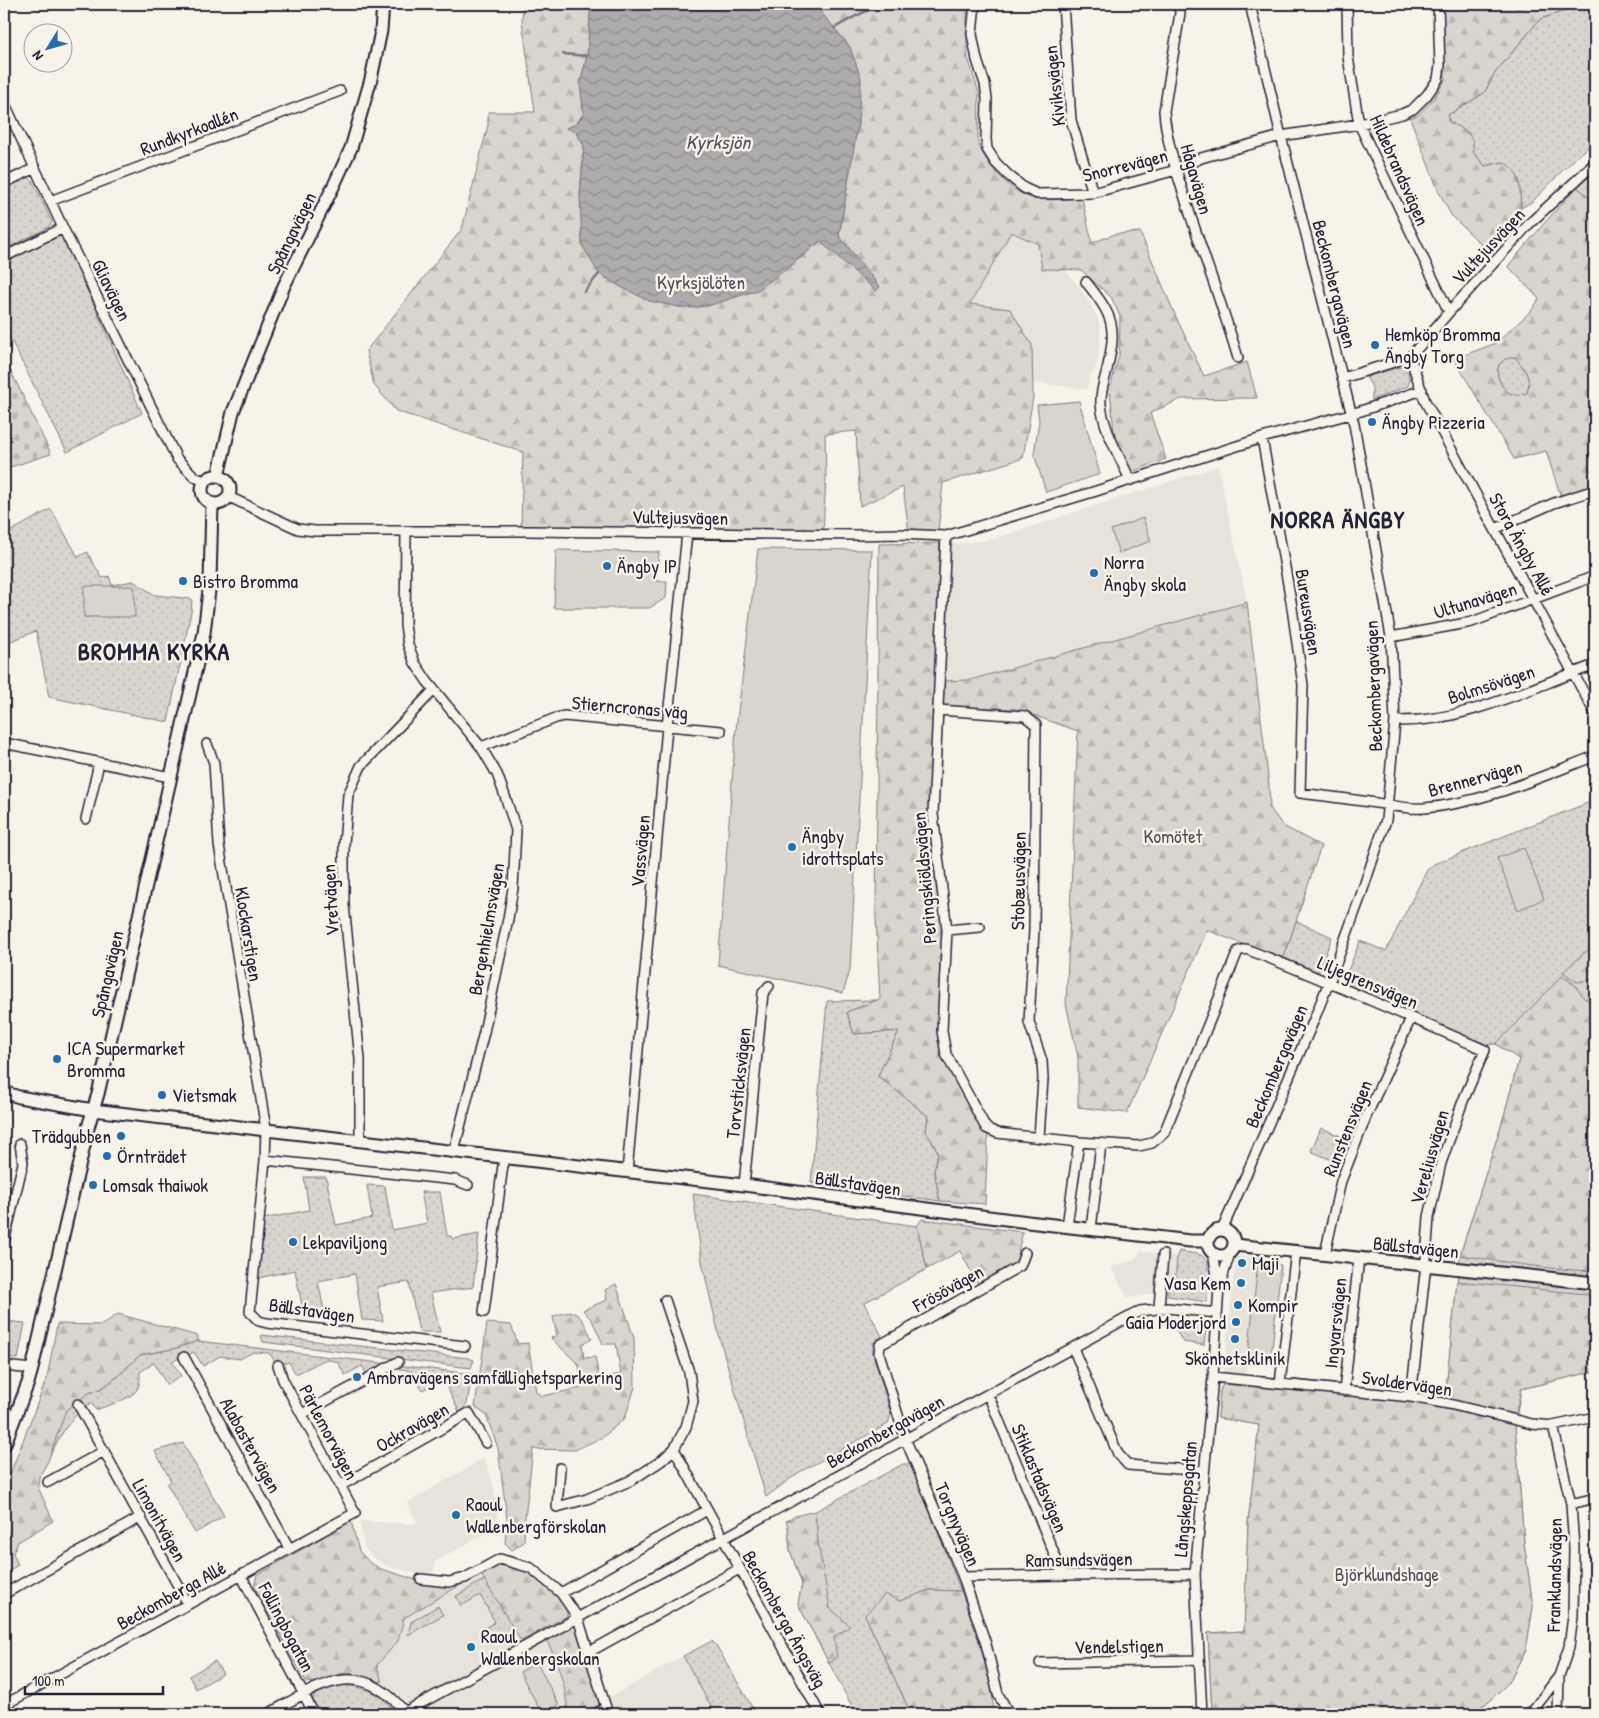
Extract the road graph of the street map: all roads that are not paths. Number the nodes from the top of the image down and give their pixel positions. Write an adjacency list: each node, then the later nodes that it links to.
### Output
1 (383, 4): 28 (street, Spångavägen)
2 (976, 4): 16 (street, Snorrevägen)
3 (1063, 4): 16 (street, Kiviksvägen)
4 (1179, 4): 14 (street, Hågavägen)
5 (1250, 4): 11 (street, Beckombergavägen)
6 (1347, 4): 10 (street, Hildebrandsvägen)
7 (1438, 4): 10 (street, Snorrevägen)
8 (340, 91): 17 (street, Rundkyrkoallén)
9 (4, 102): 13 (street, Gliavägen)
10 (1359, 124): 11 (street, Snorrevägen); 21 (street, Hildebrandsvägen)
11 (1281, 136): 14 (street, Snorrevägen); 24 (street, Beckombergavägen)
12 (1595, 163): 21 (street, Vultejusvägen)
13 (35, 168): 15 (street); 17 (street, Gliavägen)
14 (1176, 170): 16 (street, Snorrevägen); 23 (street, Hågavägen)
15 (4, 184)
16 (1093, 193)
17 (50, 201): 18 (street, Gliavägen)
18 (63, 228): 19 (street); 30 (street, Gliavägen)
19 (4, 257)
20 (1086, 282): 29 (street)
21 (1449, 312): 22 (street, Vultejusvägen)
22 (1410, 357): 24 (street); 25 (street, Stora Ängby Allé)
23 (1238, 358)
24 (1343, 378): 26 (street, Beckombergavägen)
25 (1422, 390): 26 (street, Vultejusvägen); 34 (street, Stora Ängby Allé)
26 (1352, 413): 27 (street, Vultejusvägen); 40 (street, Beckombergavägen)
27 (1262, 438): 29 (street, Vultejusvägen); 55 (street, Bureusvägen)
28 (218, 476): 30 (street); 32 (street)
29 (1130, 480): 37 (street, Vultejusvägen)
30 (204, 481): 33 (street)
31 (1595, 490): 34 (street)
32 (229, 496): 33 (street); 35 (street, Vultejusvägen)
33 (212, 504): 54 (street, Spångavägen)
34 (1495, 529): 39 (street, Stora Ängby Allé)
35 (406, 531): 36 (street, Vultejusvägen); 43 (street, Bergenhielmsvägen)
36 (687, 533): 37 (street, Vultejusvägen); 47 (street, Vassvägen)
37 (946, 536): 44 (street, Peringskiöldsvägen)
38 (1595, 576): 39 (street, Ultunavägen)
39 (1533, 598): 40 (street, Ultunavägen); 42 (street, Stora Ängby Allé)
40 (1391, 637): 46 (street, Beckombergavägen)
41 (1595, 666): 42 (street, Bolmsövägen)
42 (1574, 673): 45 (street, Stora Ängby Allé); 46 (street, Bolmsövägen)
43 (434, 690): 51 (street, Bergenhielmsvägen); 69 (street, Vretvägen)
44 (938, 710): 59 (street, Peringskiöldsvägen); 68 (street, Stobæusvägen)
45 (1595, 712)
46 (1395, 721): 56 (street, Beckombergavägen)
47 (667, 726): 48 (street, Stierncronas väg); 51 (street, Stierncronas väg); 76 (street, Vassvägen)
48 (721, 731)
49 (4, 743): 53 (street)
50 (207, 744): 67 (street, Klockarstigen)
51 (481, 747): 73 (street, Bergenhielmsvägen)
52 (1595, 756): 56 (street, Brennervägen)
53 (100, 763): 54 (street); 57 (street)
54 (170, 777): 66 (street, Spångavägen)
55 (1300, 793): 56 (street, Brennervägen)
56 (1388, 805): 61 (street, Beckombergavägen)
57 (86, 819)
58 (980, 927): 59 (street)
59 (948, 930): 68 (street, Peringskiöldsvägen)
60 (1238, 951): 61 (street, Liljegrensvägen); 72 (street, Peringskiöldsvägen)
61 (1329, 982): 63 (street, Liljegrensvägen); 81 (street, Beckombergavägen)
62 (769, 986): 78 (street, Torvsticksvägen)
63 (1411, 1018): 64 (street, Liljegrensvägen); 88 (street, Runstensvägen)
64 (1485, 1050): 91 (street, Vereliusvägen)
65 (4, 1092): 66 (street, Bällstavägen)
66 (93, 1110): 67 (street, Bällstavägen); 105 (street, Spångavägen)
67 (266, 1129): 69 (street, Bällstavägen); 75 (street, Bällstavägen)
68 (1038, 1136): 70 (street, Peringskiöldsvägen)
69 (360, 1140): 73 (street, Bällstavägen)
70 (1079, 1142): 72 (street, Peringskiöldsvägen); 79 (street)
71 (20, 1144): 83 (street)
72 (1102, 1144): 80 (street)
73 (454, 1151): 74 (street, Bällstavägen)
74 (504, 1158): 76 (street, Bällstavägen); 96 (street)
75 (265, 1160): 77 (street); 99 (street, Bällstavägen)
76 (627, 1172): 78 (street, Bällstavägen)
77 (468, 1185)
78 (744, 1186): 79 (street, Bällstavägen)
79 (1067, 1226): 80 (street, Bällstavägen)
80 (1091, 1229): 82 (street, Bällstavägen)
81 (1222, 1230): 82 (street); 84 (street)
82 (1208, 1241): 87 (street)
83 (4, 1242)
84 (1232, 1247): 85 (street, Bällstavägen); 87 (street, Bällstavägen); 93 (street, Långskeppsgatan)
85 (1296, 1251): 88 (street, Bällstavägen); 107 (street)
86 (1025, 1253): 98 (street, Frösövägen)
87 (1213, 1253): 93 (street, Långskeppsgatan)
88 (1325, 1254): 90 (street, Bällstavägen)
89 (1163, 1255): 95 (street)
90 (1359, 1258): 91 (street, Bällstavägen); 108 (street, Ingvarsvägen)
91 (1425, 1266): 92 (street, Bällstavägen); 110 (street, Vereliusvägen)
92 (1595, 1283)
93 (1219, 1287): 97 (street, Långskeppsgatan)
94 (665, 1300): 118 (street)
95 (1159, 1308): 97 (street, Beckombergavägen); 100 (street, Beckombergavägen)
96 (484, 1312)
97 (1217, 1313): 106 (street, Långskeppsgatan)
98 (880, 1345): 115 (street, Torgnyvägen)
99 (465, 1346)
100 (1073, 1348): 109 (street, Beckombergavägen); 121 (street)
101 (184, 1357): 130 (street, Alabastervägen)
102 (398, 1362): 112 (street)
103 (278, 1365): 112 (street, Pärlemorvägen)
104 (4, 1366): 105 (street)
105 (32, 1369): 117 (street, Spångavägen)
106 (1213, 1378): 107 (street, Svoldervägen); 121 (street, Långskeppsgatan)
107 (1280, 1383): 108 (street, Svoldervägen)
108 (1344, 1391): 110 (street, Svoldervägen)
109 (988, 1394): 115 (street, Beckombergavägen); 134 (street, Stiklastadsvägen)
110 (1411, 1397): 114 (street, Svoldervägen)
111 (78, 1404): 119 (street, Limonitvägen)
112 (302, 1414): 123 (street, Pärlemorvägen)
113 (1595, 1417): 114 (street, Svoldervägen)
114 (1553, 1426): 125 (street, Franklandsvägen)
115 (905, 1438): 129 (street, Beckombergavägen); 135 (street, Torgnyvägen)
116 (486, 1443): 123 (street, Ockravägen)
117 (4, 1446)
118 (674, 1449): 120 (street); 126 (street, Beckomberga Ängsväg)
119 (104, 1451): 122 (street); 128 (street, Limonitvägen)
120 (560, 1468)
121 (1204, 1471): 132 (street, Långskeppsgatan)
122 (48, 1482)
123 (340, 1486): 127 (street, Pärlemorvägen)
124 (1595, 1498): 125 (street)
125 (1570, 1504): 144 (street, Franklandsvägen)
126 (707, 1510): 129 (street, Beckomberga Ängsväg); 137 (street)
127 (355, 1513): 130 (street, Beckomberga Allé)
128 (141, 1517): 138 (street); 139 (street, Limonitvägen)
129 (723, 1539): 131 (street, Beckomberga Ängsväg); 140 (street, Beckombergavägen)
130 (289, 1548): 133 (street, Beckomberga Allé)
131 (739, 1569): 141 (street); 151 (street, Beckomberga Ängsväg)
132 (1195, 1574): 134 (street, Ramsundsvägen); 142 (street, Långskeppsgatan)
133 (241, 1575): 139 (street, Beckomberga Allé); 145 (street, Follingbogatan)
134 (1063, 1575): 135 (street, Ramsundsvägen)
135 (963, 1577): 152 (street, Torgnyvägen)
136 (421, 1579): 137 (street)
137 (561, 1592): 140 (street)
138 (4, 1594)
139 (188, 1604): 146 (street, Beckomberga Allé)
140 (578, 1618): 141 (street); 145 (street, Beckombergavägen)
141 (589, 1652): 147 (street)
142 (1199, 1660): 143 (street, Vendelstigen); 153 (street, Långskeppsgatan)
143 (1040, 1663)
144 (1559, 1676): 154 (street, Franklandsvägen); 155 (street)
145 (304, 1694): 148 (street, Follingbogatan); 149 (street, Follingbogatan)
146 (4, 1705)
147 (606, 1711): 150 (street)
148 (268, 1714)
149 (314, 1714)
150 (595, 1714)
151 (820, 1714)
152 (1009, 1714)
153 (1202, 1714)
154 (1530, 1714)
155 (1558, 1714)

